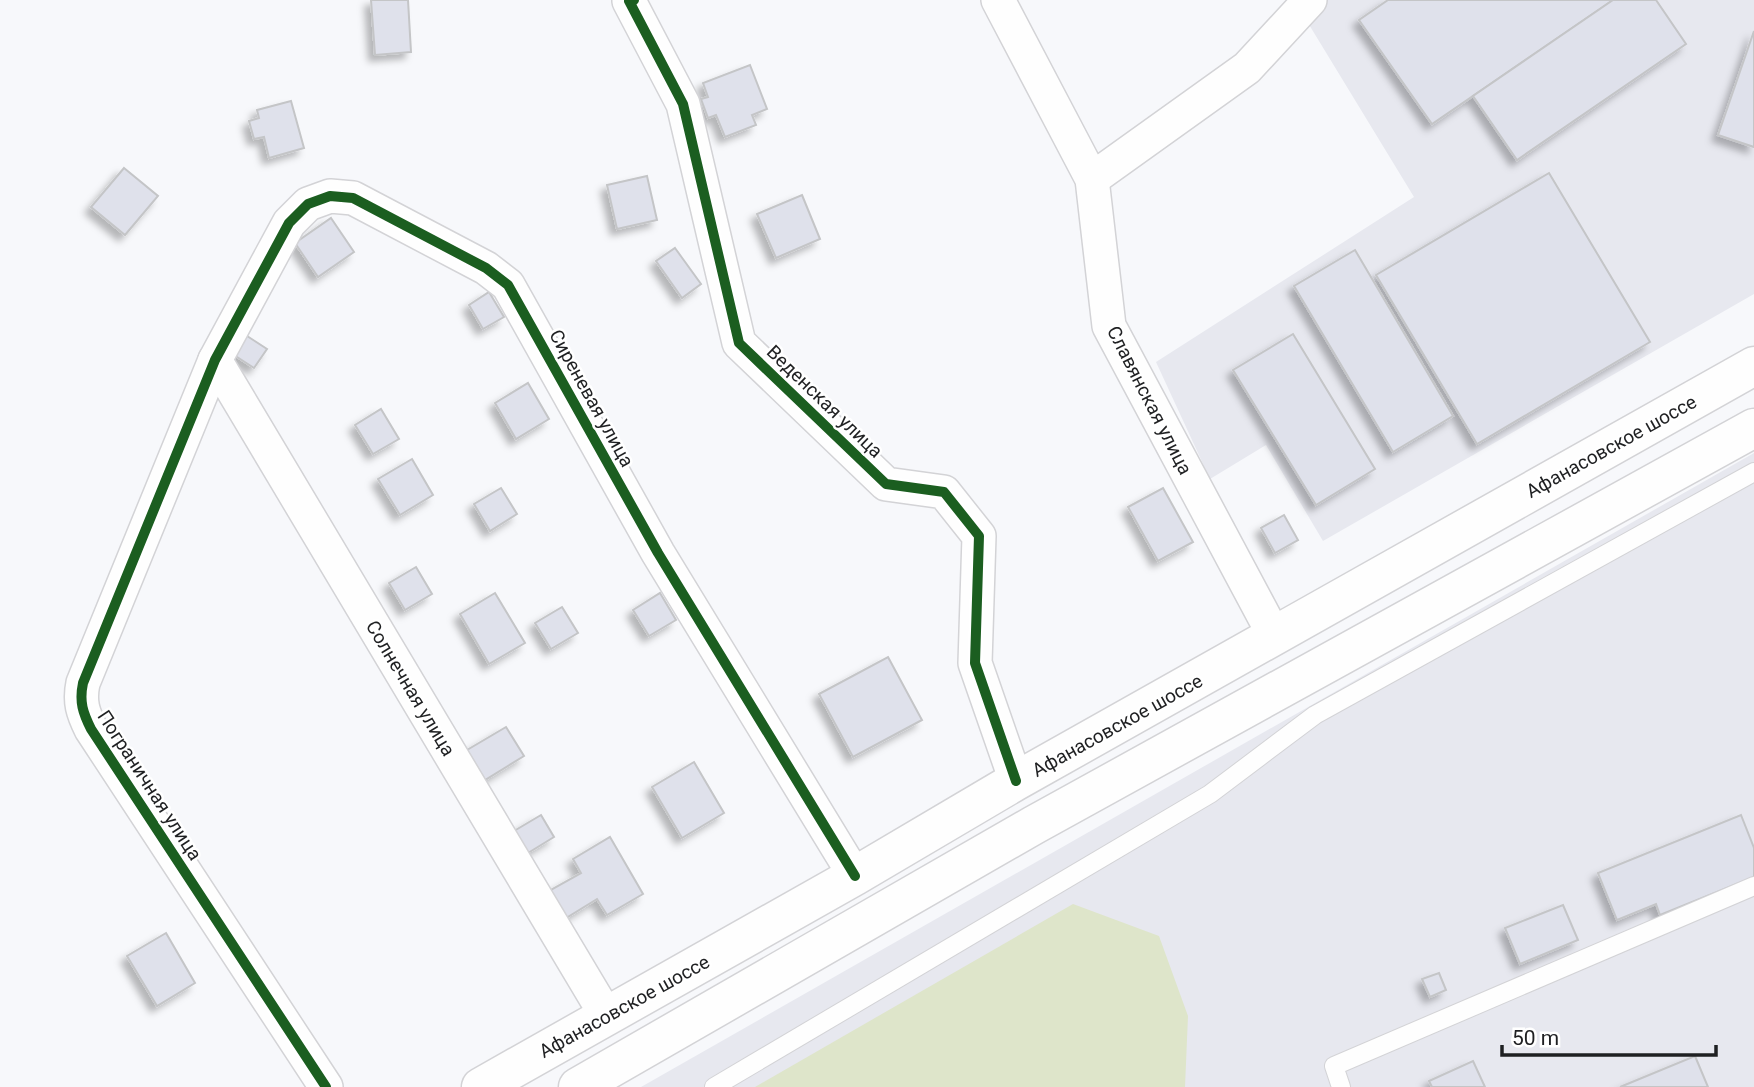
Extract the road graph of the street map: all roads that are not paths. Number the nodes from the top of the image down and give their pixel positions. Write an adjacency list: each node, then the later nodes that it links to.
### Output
1 (624, 0): 2 (street)
2 (632, 0): 11 (street, Веденская улица)
3 (998, 0): 5 (street, Славянская улица)
4 (1310, 0): 5 (street)
5 (1092, 178): 10 (street, Славянская улица)
6 (215, 360): 12 (street, Сиреневая улица); 14 (street, Солнечная улица); 15 (street, Пограничная улица)
7 (1754, 366): 10 (main road, Афанасовское шоссе)
8 (1754, 428): 17 (main road)
9 (1754, 472): 18 (lane)
10 (1274, 635): 11 (main road, Афанасовское шоссе)
11 (1016, 781): 12 (main road, Афанасовское шоссе)
12 (855, 876): 14 (main road, Афанасовское шоссе)
13 (1754, 886): 19 (lane)
14 (606, 1015): 16 (main road, Афанасовское шоссе)
15 (326, 1087)
16 (481, 1087)
17 (578, 1087)
18 (714, 1087)
19 (1341, 1087)

